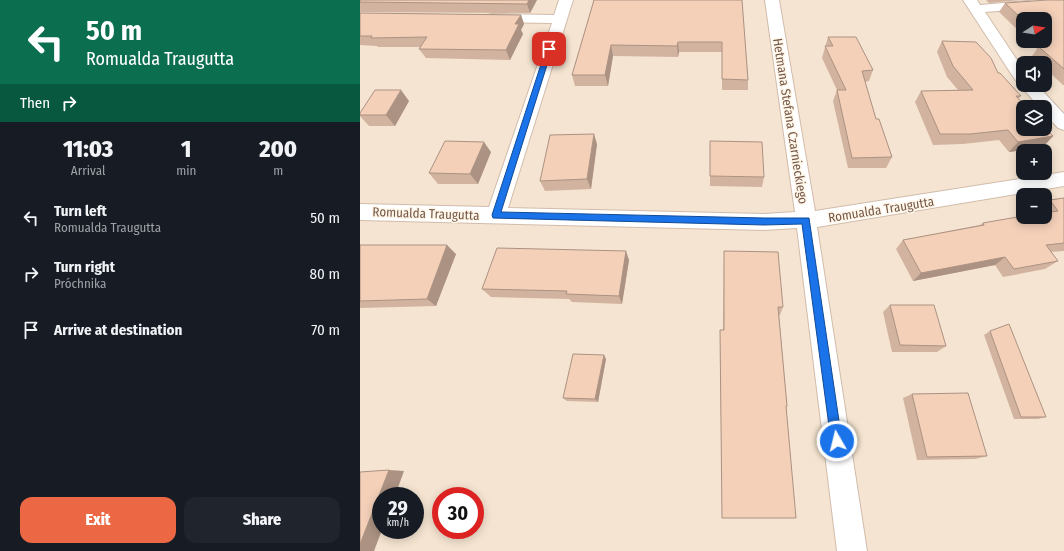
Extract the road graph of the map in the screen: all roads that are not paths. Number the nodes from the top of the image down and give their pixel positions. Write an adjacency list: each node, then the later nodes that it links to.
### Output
1 (566, 0): 6 (street)
2 (772, 0): 13 (street, Hetmana Stefana Czarnieckiego)
3 (1064, 2): 4 (street)
4 (973, 5): 7 (street)
5 (479, 18): 6 (street)
6 (559, 19): 12 (street)
7 (1016, 70)
8 (1034, 92): 9 (street)
9 (1064, 124)
10 (1064, 179): 13 (street, Romualda Traugutta)
11 (360, 212): 12 (street, Romualda Traugutta)
12 (496, 215): 13 (street, Romualda Traugutta)
13 (806, 220): 14 (street, Hetmana Stefana Czarnieckiego)
14 (852, 551)

